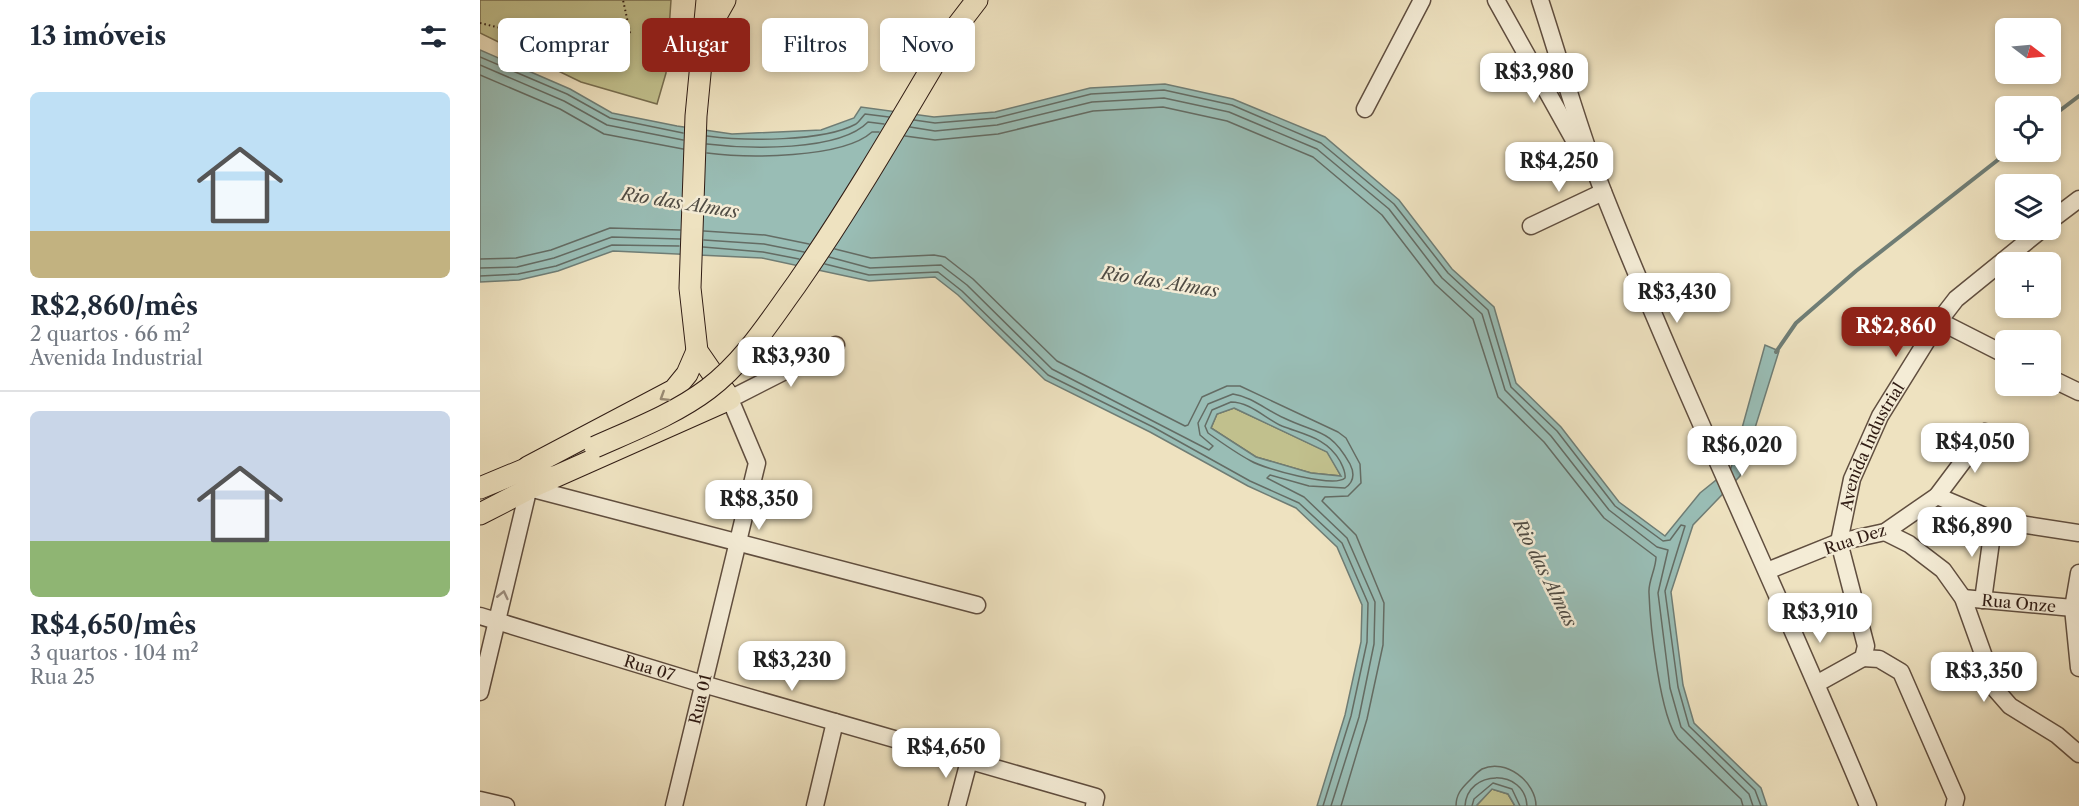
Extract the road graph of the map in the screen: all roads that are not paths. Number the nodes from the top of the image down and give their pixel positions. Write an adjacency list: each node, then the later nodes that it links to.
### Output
1 (692, 0): 9 (main road)
2 (707, 0): 10 (main road, Rua 01)
3 (725, 0): 11 (main road)
4 (964, 0): 12 (main road)
5 (977, 0): 13 (main road)
6 (1422, 0): 16 (street)
7 (1496, 0): 17 (street)
8 (1539, 0): 17 (street)
9 (696, 18)
10 (705, 18)
11 (715, 18)
12 (959, 18)
13 (963, 18)
14 (699, 72): 25 (main road, Rua 01)
15 (929, 72): 30 (main road, bridge)
16 (1365, 110)
17 (1603, 192): 20 (street); 39 (street)
18 (2076, 205): 19 (street)
19 (2061, 215)
20 (1530, 226)
21 (2029, 240): 22 (street, Avenida Industrial)
22 (1939, 321): 24 (street); 37 (street, Avenida Industrial)
23 (836, 345): 28 (street)
24 (1995, 349)
25 (697, 351): 28 (main road, Rua 01); 30 (main road, one-way to 30)
26 (2061, 383): 27 (street)
27 (2079, 392)
28 (730, 399): 30 (main road); 38 (street, Rua 01)
29 (1985, 432): 32 (street, Rua Dez)
30 (532, 483): 31 (main road); 33 (main road); 38 (street); 46 (street, one-way to 30)
31 (480, 488)
32 (1937, 496): 34 (street); 35 (street, Rua Dez)
33 (480, 514)
34 (1994, 520): 36 (street); 42 (street)
35 (1886, 532): 37 (street, Rua Dez); 41 (street)
36 (2079, 533)
37 (1839, 542): 39 (street, Rua Dez); 47 (street)
38 (738, 543): 43 (street); 50 (street, Rua 01)
39 (1767, 572): 49 (street)
40 (2079, 573): 44 (street)
41 (1963, 598): 42 (street, Rua Onze); 53 (street)
42 (1983, 600): 44 (street, Rua Onze)
43 (977, 605)
44 (2073, 608): 48 (street)
45 (480, 616): 46 (street, Rua 07)
46 (497, 621): 50 (street, Rua 07); 51 (street)
47 (1864, 652): 49 (street); 62 (street)
48 (2079, 668)
49 (1818, 683): 61 (street)
50 (703, 684): 52 (street, Rua 07); 58 (street, Rua 01)
51 (480, 693)
52 (835, 722): 54 (street, Rua 07); 59 (street)
53 (2079, 754)
54 (969, 760): 56 (street, Rua 07); 60 (street)
55 (480, 800): 57 (street)
56 (1095, 802)
57 (506, 806)
58 (674, 806)
59 (815, 806)
60 (957, 806)
61 (1868, 806)
62 (1954, 806)

